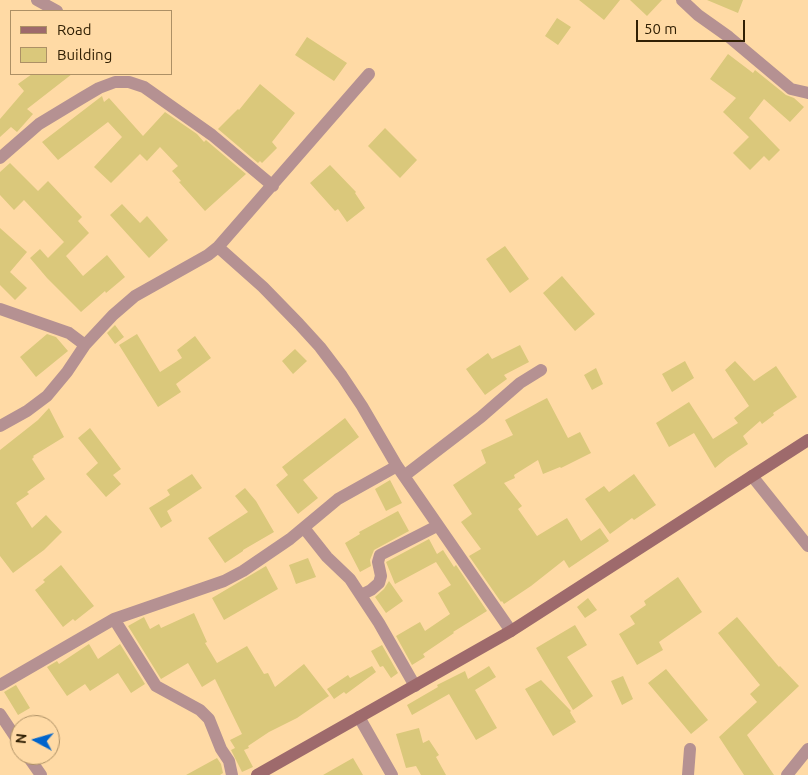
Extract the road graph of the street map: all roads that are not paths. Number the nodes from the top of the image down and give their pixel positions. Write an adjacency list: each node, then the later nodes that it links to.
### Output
1 (37, 0): 3 (street)
2 (682, 0): 6 (street)
3 (55, 10)
4 (369, 74): 8 (street)
5 (114, 78): 7 (street); 8 (street)
6 (808, 93)
7 (0, 158)
8 (273, 186): 9 (street)
9 (218, 247): 11 (street); 15 (street)
10 (0, 309): 11 (street)
11 (85, 345): 13 (street)
12 (541, 370): 15 (street)
13 (0, 426)
14 (808, 440): 16 (street)
15 (401, 471): 17 (street); 18 (street)
16 (752, 476): 19 (street); 22 (street)
17 (437, 526): 20 (street); 22 (street)
18 (304, 528): 20 (street); 21 (street)
19 (808, 546)
20 (361, 595): 24 (street)
21 (114, 619): 23 (street); 30 (street)
22 (510, 631): 24 (street)
23 (0, 685)
24 (415, 686): 26 (street)
25 (0, 714): 27 (street)
26 (359, 717): 31 (street); 32 (street)
27 (10, 729)
28 (690, 749): 33 (street)
29 (808, 749): 34 (street)
30 (232, 775)
31 (257, 775)
32 (392, 775)
33 (688, 775)
34 (787, 775)

